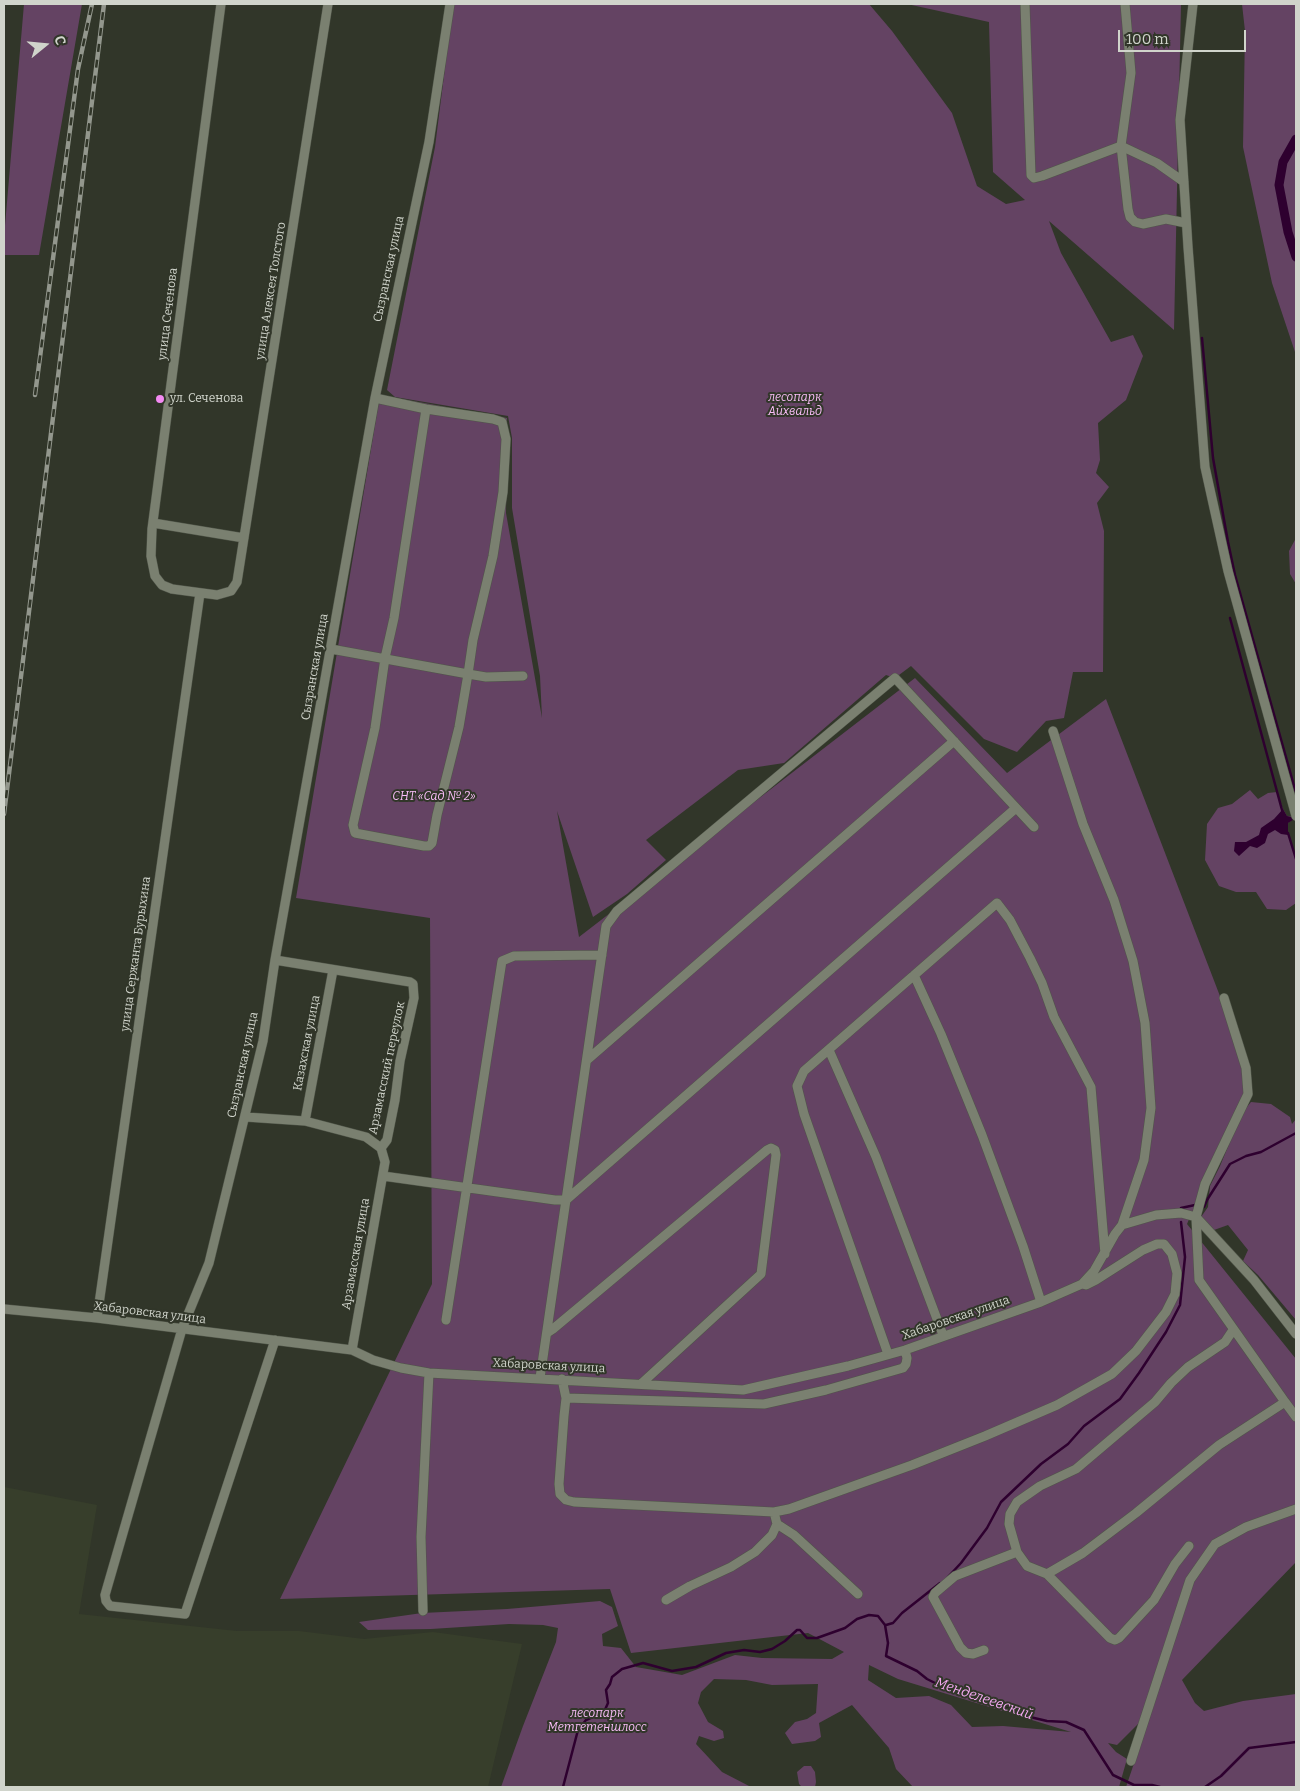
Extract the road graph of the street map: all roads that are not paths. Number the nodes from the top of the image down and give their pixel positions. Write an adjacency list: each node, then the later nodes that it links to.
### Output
1 (220, 4): 12 (street, улица Сеченова)
2 (328, 4): 13 (street, улица Алексея Толстого)
3 (450, 4): 10 (street, Сызранская улица)
4 (1025, 4): 7 (street)
5 (1125, 4): 7 (street)
6 (1193, 4): 8 (street)
7 (1120, 146): 8 (street); 9 (street)
8 (1184, 182): 9 (street)
9 (1186, 223): 22 (street)
10 (375, 398): 11 (street); 15 (street, Сызранская улица)
11 (426, 409): 16 (street); 17 (street)
12 (153, 523): 13 (street); 14 (street, улица Сеченова)
13 (244, 538): 14 (street, улица Алексея Толстого)
14 (200, 593): 43 (street, улица Сержанта Бурыхина)
15 (331, 649): 16 (street); 25 (street, Сызранская улица)
16 (385, 658): 17 (street); 17 (street)
17 (468, 674): 18 (street)
18 (523, 676)
19 (1053, 731): 38 (street)
20 (954, 741): 21 (street); 24 (street); 30 (street)
21 (1016, 808): 23 (street); 36 (street)
22 (1296, 816)
23 (1034, 827)
24 (602, 955): 30 (street); 35 (street)
25 (275, 960): 26 (street, Арзамасский переулок); 31 (street, Сызранская улица)
26 (334, 970): 32 (street, Казахская улица); 33 (street, Арзамасский переулок)
27 (914, 975): 29 (street); 39 (street); 41 (street)
28 (1224, 998): 37 (street)
29 (829, 1050): 49 (street); 53 (street)
30 (587, 1060): 36 (street)
31 (246, 1117): 32 (street); 45 (street, Сызранская улица)
32 (305, 1121): 33 (street)
33 (382, 1148): 34 (street, Арзамасская улица)
34 (383, 1176): 35 (street); 51 (street, Арзамасская улица)
35 (467, 1187): 36 (street); 44 (street)
36 (566, 1200): 47 (street)
37 (1196, 1217): 38 (street); 46 (street); 48 (street)
38 (1122, 1226): 39 (street)
39 (1105, 1254): 40 (street)
40 (1082, 1284): 41 (street, Хабаровская улица); 62 (street, Хабаровская улица)
41 (1041, 1302): 49 (street, Хабаровская улица)
42 (4, 1309): 43 (street, Хабаровская улица)
43 (97, 1318): 45 (street, Хабаровская улица)
44 (446, 1320)
45 (182, 1329): 50 (street, Хабаровская улица); 50 (street, Сызранская улица)
46 (1233, 1330): 59 (street); 65 (street)
47 (547, 1333): 55 (street); 57 (street)
48 (1296, 1334)
49 (943, 1335): 52 (street, Хабаровская улица)
50 (274, 1340): 51 (street, Хабаровская улица)
51 (352, 1350): 54 (street, Хабаровская улица)
52 (905, 1350): 53 (street, Хабаровская улица); 58 (street)
53 (888, 1354): 57 (street, Хабаровская улица)
54 (430, 1373): 55 (street, Хабаровская улица); 69 (street)
55 (540, 1378): 56 (street, Хабаровская улица)
56 (562, 1379): 57 (street, Хабаровская улица); 58 (street)
57 (642, 1383)
58 (566, 1398): 62 (street)
59 (1285, 1402): 60 (street); 66 (street)
60 (1296, 1417)
61 (1296, 1509): 71 (street)
62 (774, 1512): 63 (street)
63 (777, 1524): 67 (street); 68 (street)
64 (1189, 1546): 66 (street)
65 (1017, 1552): 66 (street); 70 (street)
66 (1047, 1574)
67 (858, 1594)
68 (666, 1600)
69 (423, 1611)
70 (984, 1650)
71 (1131, 1761)

